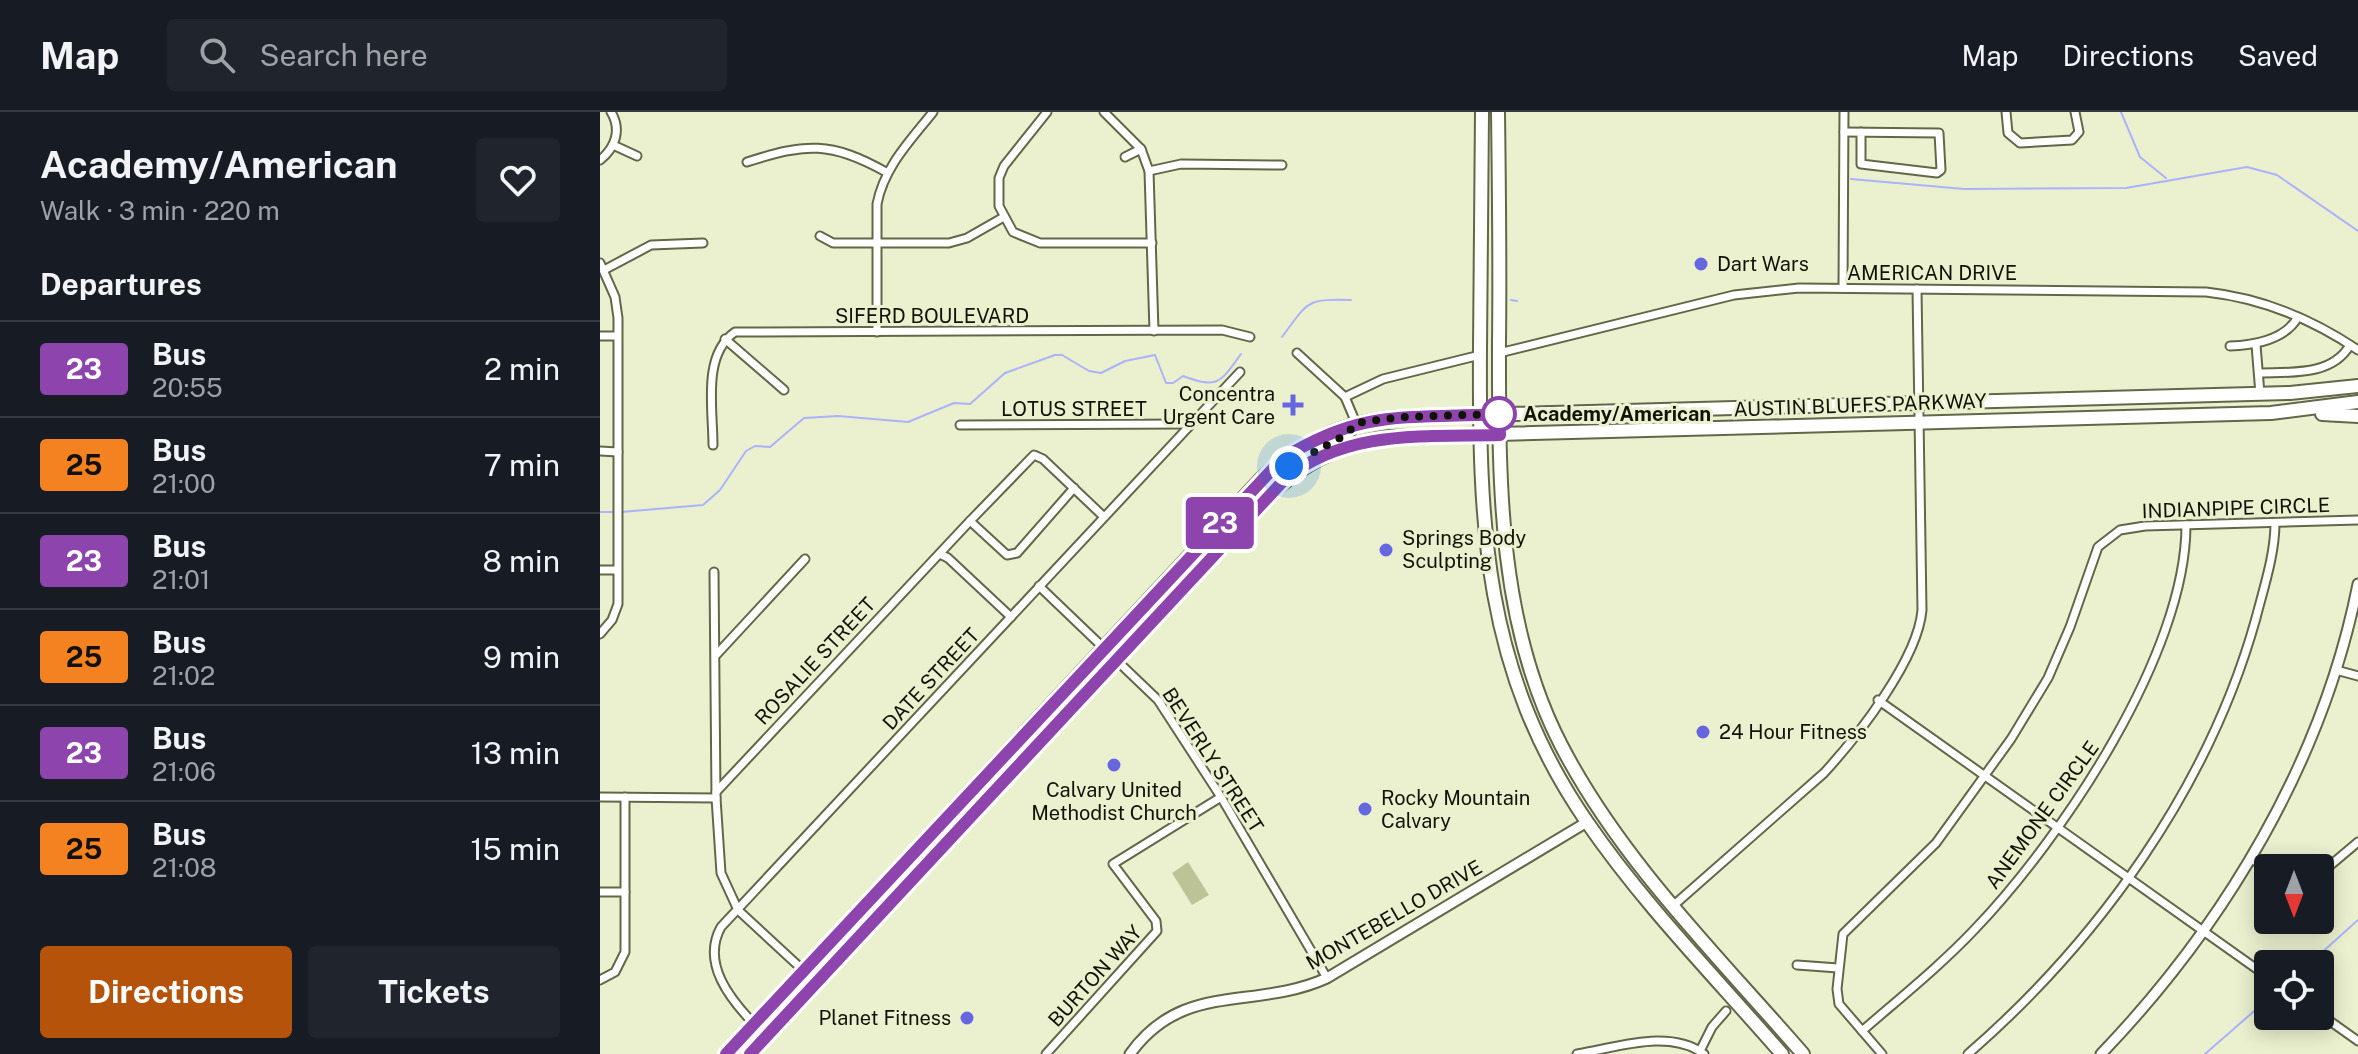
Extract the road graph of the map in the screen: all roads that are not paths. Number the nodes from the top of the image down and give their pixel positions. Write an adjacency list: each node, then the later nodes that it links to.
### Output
1 (611, 112): 12 (street)
2 (933, 112): 20 (street)
3 (1047, 112): 21 (street)
4 (1104, 112): 13 (street)
5 (1482, 112): 41 (main road)
6 (1498, 112): 40 (main road)
7 (1844, 112): 10 (street)
8 (2006, 112): 9 (street)
9 (2075, 112)
10 (1844, 132): 11 (street); 27 (street)
11 (1861, 132): 11 (street)
12 (613, 145): 14 (street); 16 (street)
13 (1141, 149): 15 (street); 19 (street)
14 (637, 156)
15 (1125, 157)
16 (600, 160)
17 (747, 162): 20 (street)
18 (1282, 165): 19 (street)
19 (1149, 171): 24 (street)
20 (886, 172): 25 (street)
21 (1002, 218): 24 (street); 25 (street)
22 (820, 236): 25 (street)
23 (703, 243): 26 (street)
24 (1152, 243): 30 (street)
25 (877, 244): 31 (street)
26 (602, 267): 33 (street)
27 (1843, 288): 28 (street, AMERICAN DRIVE); 40 (street, AMERICAN DRIVE)
28 (1917, 289): 29 (street, AMERICAN DRIVE); 49 (street)
29 (2298, 317): 36 (street); 38 (street, AMERICAN DRIVE)
30 (1154, 331): 31 (street, SIFERD BOULEVARD); 34 (street, SIFERD BOULEVARD)
31 (877, 332): 35 (street, SIFERD BOULEVARD)
32 (600, 336): 33 (street)
33 (617, 336): 62 (street)
34 (1250, 337)
35 (725, 339): 45 (street); 60 (street)
36 (2256, 345): 37 (street); 43 (street)
37 (2230, 346)
38 (2354, 348): 43 (street)
39 (1297, 353): 47 (street)
40 (1499, 353): 51 (main road)
41 (1480, 355): 47 (street); 52 (main road)
42 (1240, 372): 56 (street, DATE STREET)
43 (2260, 373): 46 (street)
44 (2358, 386): 46 (main road, AUSTIN BLUFFS PARKWAY)
45 (784, 390)
46 (2260, 394): 49 (main road, AUSTIN BLUFFS PARKWAY)
47 (1345, 397): 55 (street)
48 (2358, 402): 50 (main road, AUSTIN BLUFFS PARKWAY)
49 (1919, 403): 51 (main road, AUSTIN BLUFFS PARKWAY); 54 (street)
50 (2312, 410): 53 (main road); 54 (main road, AUSTIN BLUFFS PARKWAY)
51 (1499, 414): 52 (main road, AUSTIN BLUFFS PARKWAY); 59 (main road)
52 (1480, 415): 55 (main road, AUSTIN BLUFFS PARKWAY); 58 (main road)
53 (2358, 416)
54 (1918, 422): 59 (main road, AUSTIN BLUFFS PARKWAY); 86 (street)
55 (1356, 423): 63 (main road); 70 (main road, AUSTIN BLUFFS PARKWAY)
56 (1187, 424): 57 (street, LOTUS STREET); 65 (street, DATE STREET)
57 (960, 425)
58 (1480, 435): 59 (main road, AUSTIN BLUFFS PARKWAY); 63 (main road, AUSTIN BLUFFS PARKWAY); 87 (main road)
59 (1500, 435): 94 (main road)
60 (713, 445)
61 (600, 451): 62 (street)
62 (618, 452): 75 (street)
63 (1285, 479): 72 (main road, AUSTIN BLUFFS PARKWAY)
64 (1074, 488): 65 (street); 67 (street, ROSALIE STREET); 67 (street)
65 (1103, 516): 78 (street, DATE STREET)
66 (2358, 520): 68 (street, INDIANPIPE CIRCLE)
67 (970, 521): 71 (street, ROSALIE STREET)
68 (2275, 523): 69 (street, INDIANPIPE CIRCLE); 102 (street)
69 (2186, 525): 88 (street, INDIANPIPE CIRCLE); 97 (street, ANEMONE CIRCLE)
70 (1211, 533): 72 (main road); 81 (main road, AUSTIN BLUFFS PARKWAY)
71 (940, 554): 79 (street); 90 (street, ROSALIE STREET)
72 (1212, 556): 83 (main road, AUSTIN BLUFFS PARKWAY)
73 (805, 559): 82 (street)
74 (600, 570): 75 (street)
75 (617, 570): 80 (street)
76 (714, 572): 82 (street)
77 (2358, 584): 84 (street)
78 (1039, 586): 79 (street, DATE STREET); 81 (street, BEVERLY STREET)
79 (1011, 617): 106 (street, DATE STREET)
80 (600, 634)
81 (1104, 648): 83 (street, BEVERLY STREET); 89 (main road, AUSTIN BLUFFS PARKWAY)
82 (717, 654): 90 (street)
83 (1116, 659): 93 (street, BEVERLY STREET); 95 (main road, AUSTIN BLUFFS PARKWAY)
84 (2336, 670): 85 (street); 99 (street)
85 (2358, 676)
86 (1878, 700): 88 (street); 105 (street)
87 (1551, 761): 94 (main road); 96 (main road)
88 (1985, 777): 97 (street); 111 (street, INDIANPIPE CIRCLE)
89 (975, 788): 95 (main road); 112 (main road, AUSTIN BLUFFS PARKWAY)
90 (716, 795): 92 (street); 106 (street)
91 (600, 797): 92 (street)
92 (625, 797): 104 (street)
93 (1221, 797): 113 (street, BEVERLY STREET); 125 (street, BURTON WAY)
94 (1598, 808): 105 (main road)
95 (975, 812): 115 (main road, AUSTIN BLUFFS PARKWAY)
96 (1587, 822): 107 (main road); 113 (street, MONTEBELLO DRIVE); 128 (main road)
97 (2057, 828): 102 (street); 119 (street, ANEMONE CIRCLE)
98 (2358, 842): 101 (street)
99 (2250, 858): 100 (street); 108 (street)
100 (2254, 860)
101 (2334, 862)
102 (2127, 877): 108 (street); 131 (street)
103 (600, 892): 104 (street)
104 (625, 892): 114 (street)
105 (1674, 905): 107 (main road)
106 (738, 910): 112 (street); 117 (street, DATE STREET)
107 (1689, 922): 129 (main road)
108 (2201, 930): 110 (street); 132 (street)
109 (1797, 965): 111 (street)
110 (2254, 967)
111 (1838, 968): 119 (street, INDIANPIPE CIRCLE)
112 (805, 972): 115 (street); 117 (main road, AUSTIN BLUFFS PARKWAY)
113 (1327, 978): 126 (street, MONTEBELLO DRIVE)
114 (600, 980)
115 (817, 983): 124 (main road, AUSTIN BLUFFS PARKWAY)
116 (1726, 1011): 122 (street)
117 (754, 1024): 123 (main road, AUSTIN BLUFFS PARKWAY)
118 (2334, 1024): 120 (street)
119 (1862, 1031): 130 (street, INDIANPIPE CIRCLE)
120 (2358, 1041)
121 (1633, 1050): 122 (street); 127 (street)
122 (1702, 1052)
123 (726, 1054)
124 (750, 1054)
125 (1046, 1054)
126 (1130, 1054)
127 (1577, 1054)
128 (1782, 1054)
129 (1803, 1054)
130 (1882, 1054)
131 (1968, 1054)
132 (2101, 1054)

